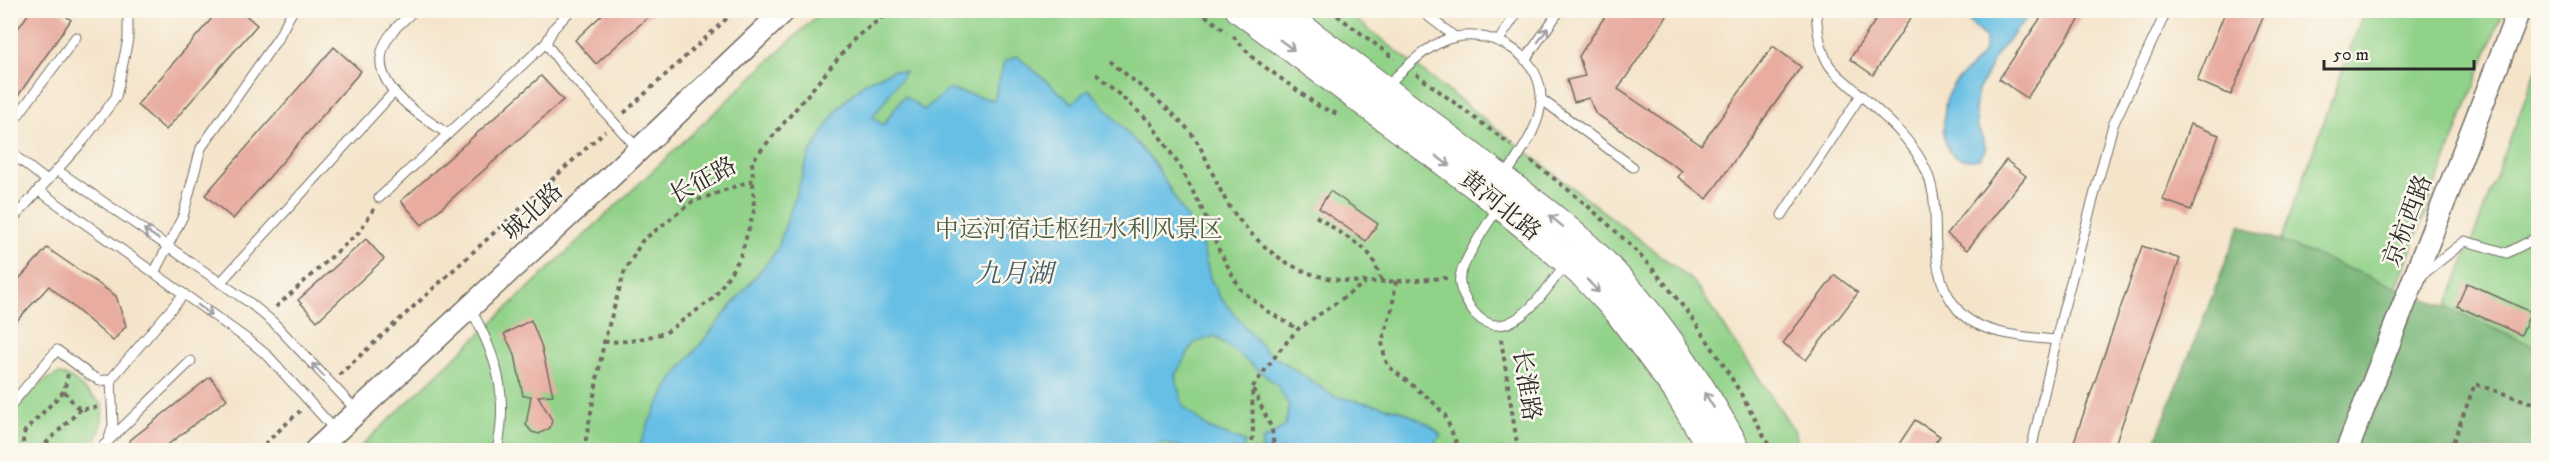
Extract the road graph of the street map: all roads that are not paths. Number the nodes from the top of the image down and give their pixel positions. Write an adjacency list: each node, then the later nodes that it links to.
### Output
1 (128, 10): 28 (lane)
2 (293, 10): 36 (lane)
3 (414, 10): 19 (lane)
4 (571, 10): 17 (lane)
5 (785, 10): 25 (street, 城北路)
6 (1239, 10): 21 (main road, 黄河北路, one-way to 21)
7 (1279, 10): 21 (main road, 黄河北路)
8 (1420, 10): 14 (lane)
9 (1519, 10): 16 (lane)
10 (1560, 10): 18 (lane, one-way to 10)
11 (1816, 10): 20 (lane)
12 (2167, 10): 43 (lane)
13 (2519, 10): 40 (street, 京杭西路)
14 (1455, 37): 16 (lane); 21 (lane)
15 (76, 38): 23 (lane)
16 (1499, 40): 18 (lane)
17 (546, 43): 24 (lane); 25 (lane)
18 (1525, 60): 22 (lane)
19 (393, 93): 24 (lane); 39 (lane)
20 (1861, 95): 33 (lane); 43 (lane)
21 (1378, 97): 31 (main road, 黄河北路)
22 (1541, 99): 27 (lane); 31 (lane)
23 (10, 126)
24 (448, 134): 32 (lane)
25 (639, 150): 42 (street, 城北路)
26 (10, 152): 29 (lane)
27 (1633, 167)
28 (57, 170): 29 (lane); 36 (lane, one-way to 28)
29 (47, 181): 30 (lane)
30 (38, 190): 34 (lane); 38 (lane)
31 (1498, 193): 37 (main road, 黄河北路); 37 (lane); 54 (main road, 黄河北路, one-way to 31)
32 (379, 198)
33 (1782, 215)
34 (10, 222)
35 (2538, 237): 40 (lane)
36 (169, 247): 38 (lane); 39 (lane)
37 (1567, 260): 53 (main road, 黄河北路, one-way to 53)
38 (154, 273): 41 (lane)
39 (220, 283): 47 (lane, one-way to 39)
40 (2412, 283): 56 (street, 京杭西路)
41 (184, 294): 45 (lane); 48 (lane, one-way to 48)
42 (470, 309): 47 (street, 城北路); 52 (lane)
43 (2056, 340): 55 (lane)
44 (192, 361): 49 (lane)
45 (111, 379): 46 (lane); 49 (lane)
46 (10, 406)
47 (357, 412): 48 (street, 城北路)
48 (337, 432): 51 (street, 城北路)
49 (107, 442): 50 (lane)
50 (99, 450)
51 (316, 450)
52 (497, 450)
53 (1712, 450)
54 (1738, 450)
55 (2031, 450)
56 (2347, 450)

